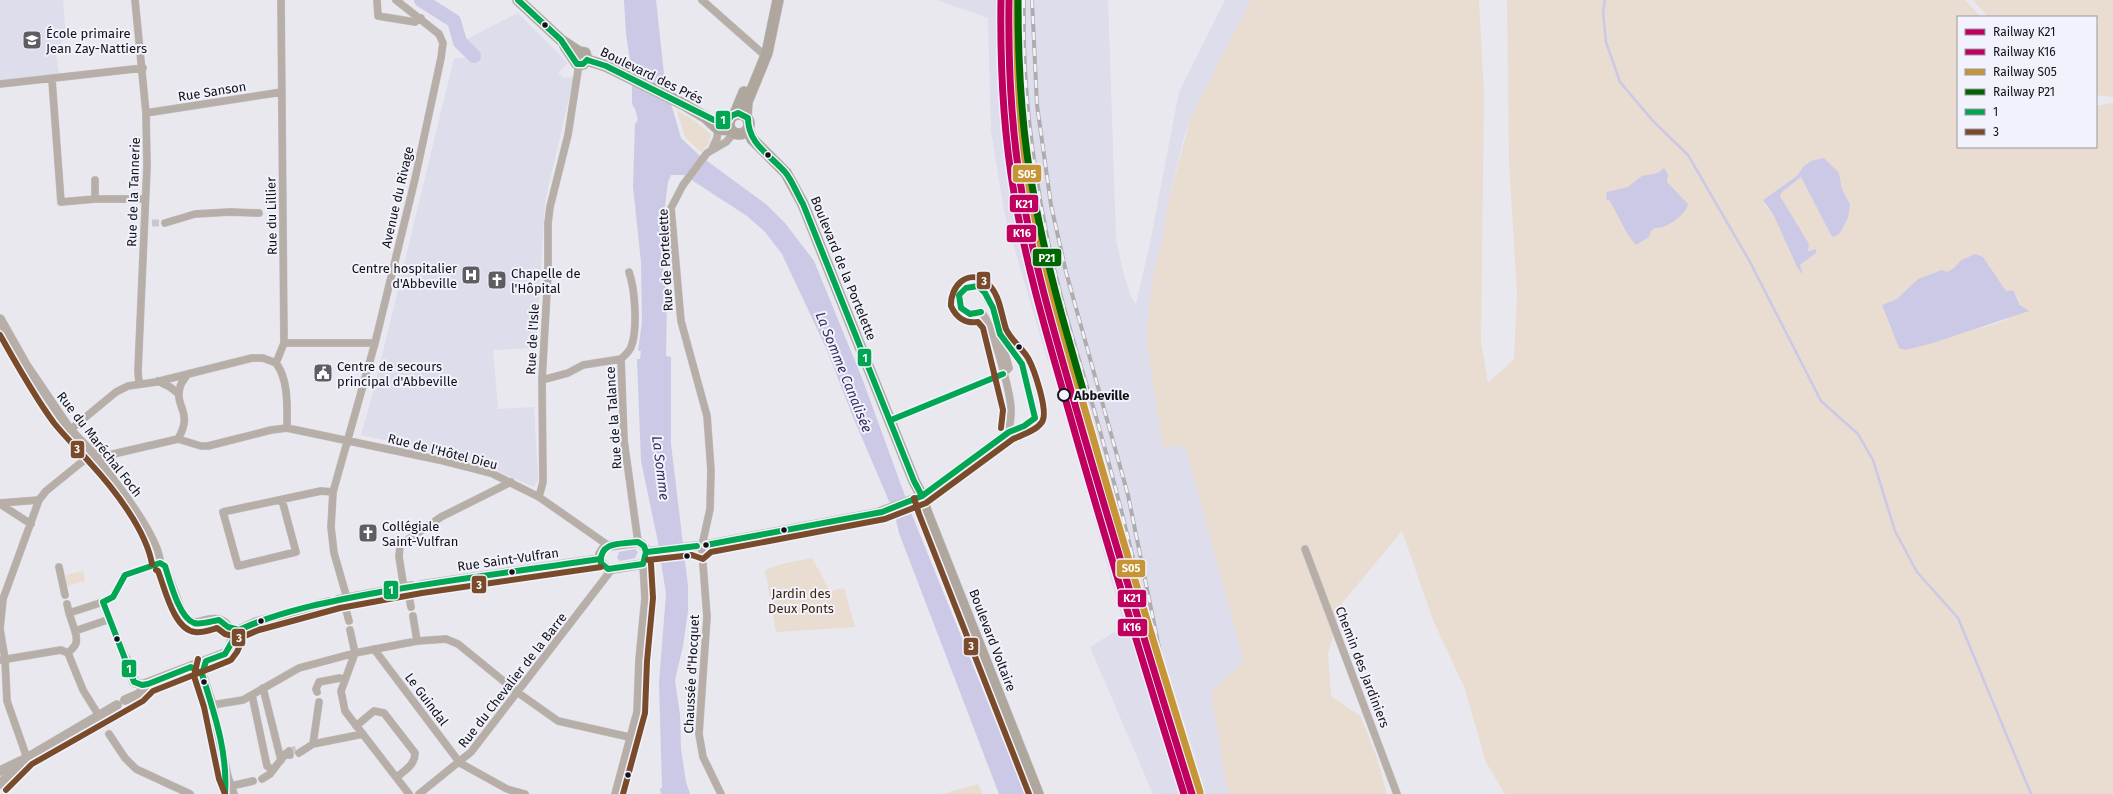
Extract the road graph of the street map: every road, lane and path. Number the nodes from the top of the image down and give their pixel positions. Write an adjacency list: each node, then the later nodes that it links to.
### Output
1 (135, 0): 11 (street, Rue de la Tannerie)
2 (281, 0): 14 (street, Rue du Lillier)
3 (377, 0): 8 (street)
4 (396, 0): 8 (street, Avenue du Rivage)
5 (518, 0): 10 (main road, Boulevard des Prés)
6 (702, 0): 9 (street)
7 (778, 0): 9 (main road)
8 (421, 18): 33 (street, Avenue du Rivage)
9 (764, 54): 17 (main road)
10 (580, 59): 16 (main road, Boulevard des Prés); 38 (street, Rue de l'Isle)
11 (142, 68): 12 (street); 15 (street, Rue de la Tannerie)
12 (52, 80): 13 (street); 22 (street)
13 (0, 84)
14 (282, 92): 15 (street, Rue Sanson); 32 (street, Rue du Lillier)
15 (146, 113): 23 (street, Rue de la Tannerie)
16 (705, 117): 17 (main road, Boulevard des Prés); 18 (main road, Boulevard des Prés)
17 (735, 124): 18 (main road); 19 (main road, Boulevard de la Portelette); 19 (main road, Boulevard de la Portelette); 20 (street, Rue de Portelette)
18 (718, 129): 20 (street, Rue de Portelette)
19 (761, 149): 42 (main road, Boulevard de la Portelette)
20 (710, 151): 48 (street, Rue de Portelette)
21 (95, 180): 22 (street)
22 (95, 199): 23 (street)
23 (145, 200): 25 (street, Rue de la Tannerie)
24 (259, 213): 27 (street)
25 (144, 222): 26 (street); 40 (street, Rue de la Tannerie)
26 (152, 223)
27 (165, 223)
28 (629, 272): 34 (street, Rue de la Talance)
29 (988, 300): 37 (street)
30 (982, 312): 37 (street)
31 (0, 319): 44 (street, Rue du Maréchal Foch)
32 (284, 343): 33 (street); 35 (street, Rue du Lillier)
33 (375, 343): 46 (street, Avenue du Rivage)
34 (621, 359): 38 (street); 57 (street, Rue de la Talance)
35 (276, 363): 36 (street); 43 (street)
36 (188, 374): 39 (street); 41 (street)
37 (1003, 374): 42 (street); 52 (street)
38 (542, 380): 51 (street, Rue de l'Isle)
39 (158, 381): 40 (street); 41 (street)
40 (139, 384): 44 (street)
41 (179, 394): 45 (street)
42 (891, 420): 52 (main road, Boulevard de la Portelette)
43 (287, 428): 45 (street); 46 (street, Rue de l'Hôtel Dieu)
44 (70, 430): 47 (street, Rue du Maréchal Foch)
45 (178, 439): 47 (street)
46 (348, 441): 49 (street, Rue de l'Hôtel Dieu); 50 (street, Avenue du Rivage)
47 (97, 458): 53 (street); 63 (street, Rue du Maréchal Foch)
48 (711, 470): 59 (street, Chaussée d'Hocquet)
49 (511, 482): 51 (street, Rue de l'Hôtel Dieu); 67 (street)
50 (333, 492): 54 (street); 69 (street, Avenue du Rivage)
51 (540, 497): 58 (street, Rue de l'Hôtel Dieu)
52 (917, 497): 59 (street); 125 (main road, Boulevard Voltaire)
53 (39, 500): 55 (street); 56 (street)
54 (282, 500): 54 (street)
55 (0, 504): 56 (street)
56 (31, 524): 88 (street)
57 (638, 542): 58 (street); 61 (street)
58 (609, 546): 62 (street)
59 (699, 546): 61 (street); 124 (street, Chaussée d'Hocquet)
60 (1305, 549): 126 (street, Chemin des Jardiniers)
61 (647, 552): 64 (street)
62 (600, 559): 66 (street); 67 (street, Rue Saint-Vulfran)
63 (160, 563): 70 (street); 75 (street, Rue du Maréchal Foch)
64 (643, 564): 66 (street); 106 (street)
65 (59, 568): 68 (street)
66 (612, 569): 97 (street, Rue du Chevalier de la Barre)
67 (411, 587): 69 (street, Rue Saint-Vulfran); 72 (street)
68 (65, 595)
69 (339, 600): 77 (street, Avenue du Rivage); 79 (street, Rue Saint-Vulfran)
70 (103, 602): 73 (street); 76 (street)
71 (68, 604): 73 (street)
72 (411, 607)
73 (69, 613): 81 (street)
74 (413, 616): 83 (street)
75 (184, 617): 78 (street, Rue du Maréchal Foch)
76 (110, 619): 81 (street); 87 (street)
77 (348, 621)
78 (228, 627): 79 (street); 82 (street)
79 (239, 630): 82 (street)
80 (350, 630): 86 (street)
81 (75, 631): 85 (street)
82 (232, 640): 89 (street)
83 (417, 640): 84 (street); 97 (street)
84 (374, 649): 86 (street); 110 (street, Le Guindal)
85 (68, 653): 88 (street); 102 (street)
86 (355, 653): 92 (street); 95 (street)
87 (126, 659): 93 (street)
88 (2, 660): 109 (street)
89 (206, 662): 90 (street); 91 (street)
90 (191, 667): 91 (street); 94 (street)
91 (202, 674): 101 (street)
92 (344, 680): 96 (street); 103 (street)
93 (134, 682): 94 (street); 99 (street)
94 (148, 684): 99 (street)
95 (263, 688): 98 (street); 111 (street)
96 (317, 692)
97 (517, 692): 106 (street); 110 (street, Rue du Chevalier de la Barre)
98 (252, 695): 101 (street); 111 (street)
99 (124, 700): 102 (street)
100 (319, 702): 107 (street)
101 (212, 706): 117 (street)
102 (101, 720): 109 (street)
103 (356, 726): 105 (street); 113 (street)
104 (109, 734): 118 (street)
105 (363, 734): 107 (street); 113 (street)
106 (629, 737): 123 (street)
107 (312, 744): 108 (street)
108 (301, 750)
109 (27, 758): 112 (street); 116 (street)
110 (460, 763): 121 (street, Rue du Chevalier de la Barre); 122 (street)
111 (273, 770): 114 (street)
112 (0, 771)
113 (396, 777): 120 (street)
114 (262, 779)
115 (253, 781): 117 (street)
116 (0, 784)
117 (230, 786): 119 (street)
118 (190, 794)
119 (225, 794)
120 (409, 794)
121 (419, 794)
122 (525, 794)
123 (615, 794)
124 (721, 794)
125 (1038, 794)
126 (1397, 794)

